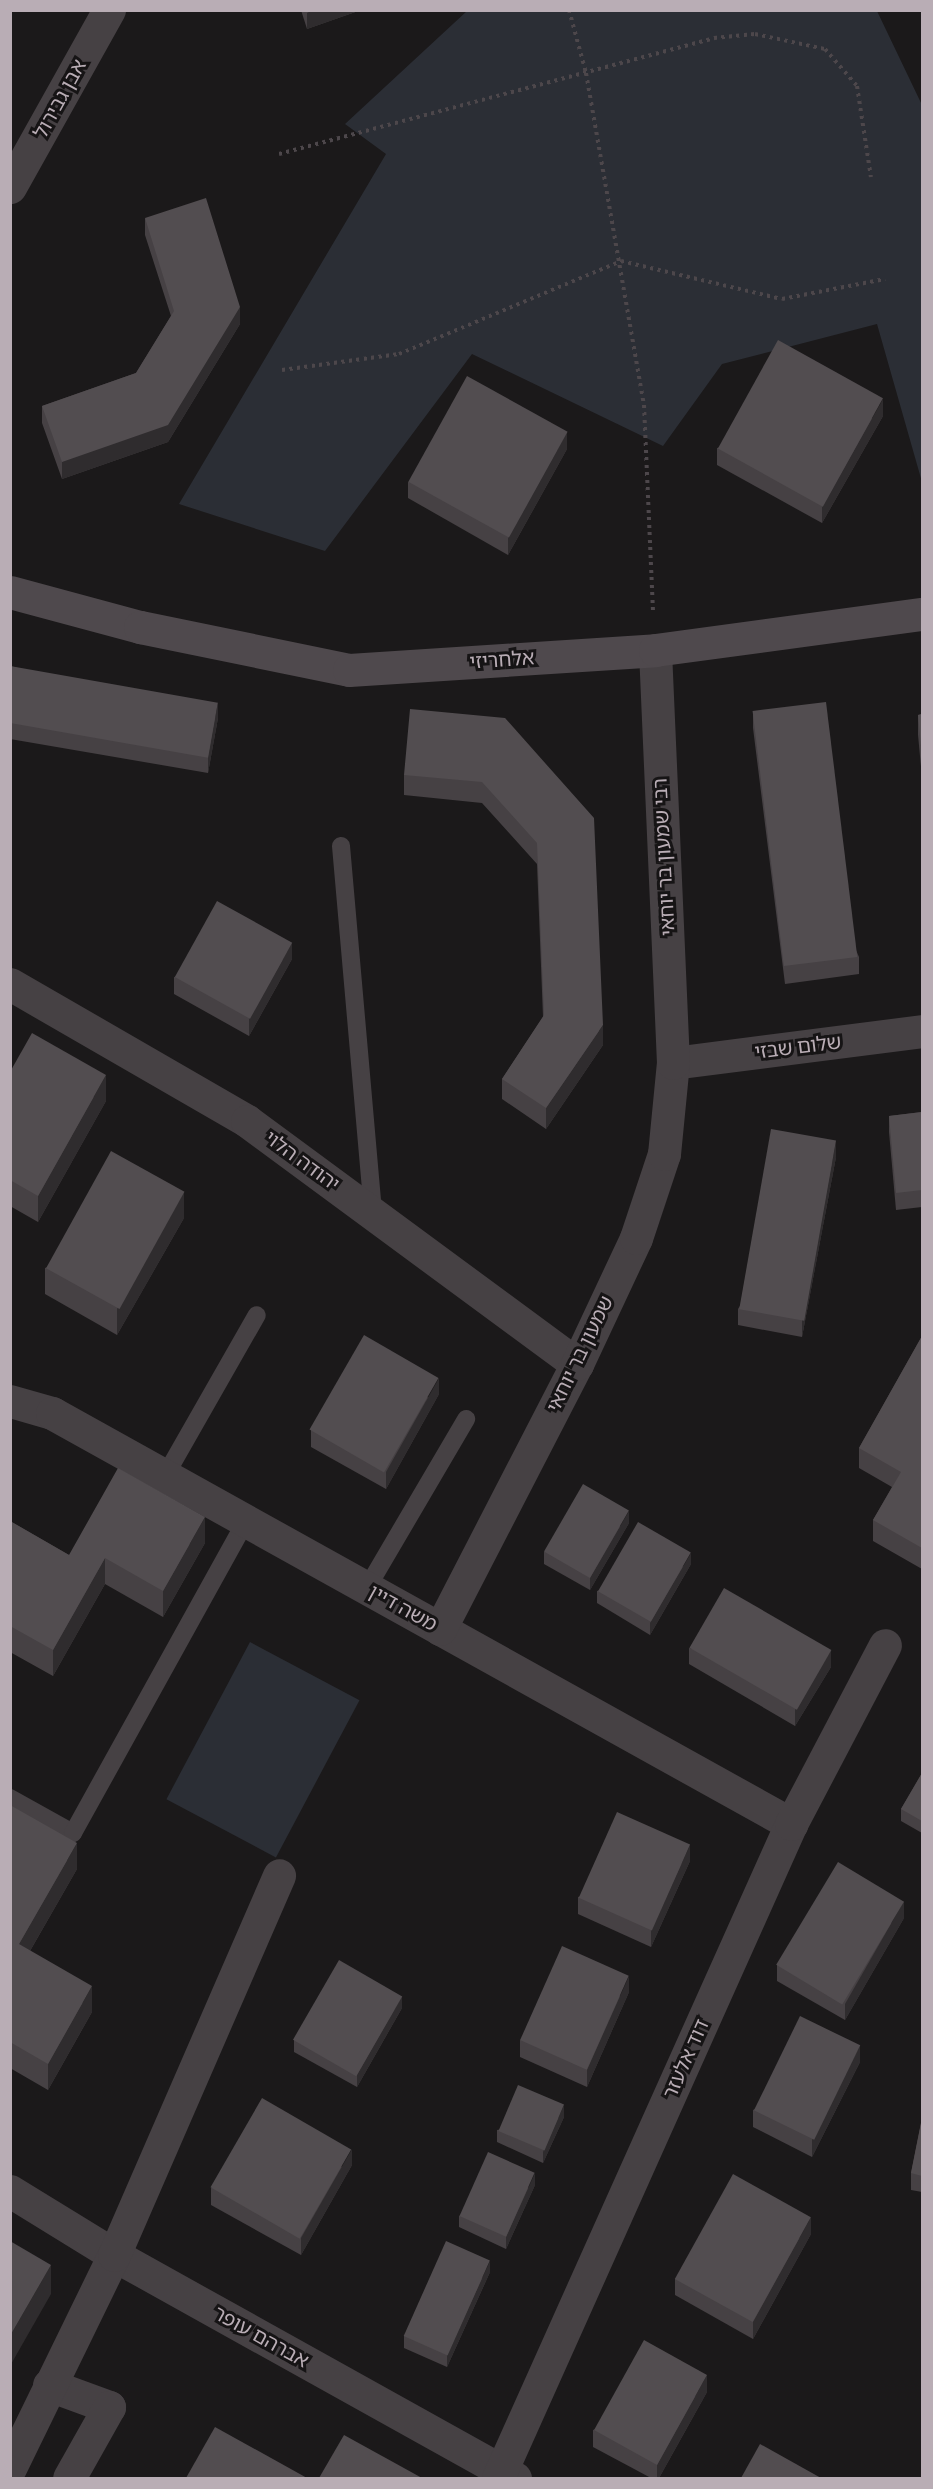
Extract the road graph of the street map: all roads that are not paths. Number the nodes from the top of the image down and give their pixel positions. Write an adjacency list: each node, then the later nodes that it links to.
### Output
1 (109, 10): 2 (street, אבן גבירול)
2 (10, 187)
3 (10, 574): 5 (street, אלחריזי)
4 (10, 592): 5 (street, אלחריזי)
5 (86, 609): 7 (street, אלחריזי)
6 (922, 614): 7 (street, אלחריזי)
7 (655, 650): 11 (street, רבי שמעון בר יוחאי)
8 (341, 846): 12 (lane)
9 (10, 984): 12 (street, יהודה הלוי)
10 (922, 1031): 11 (street, שלום שבזי)
11 (673, 1063): 14 (street, שמעון בר יוחאי)
12 (373, 1214): 14 (street, יהודה הלוי)
13 (258, 1315): 17 (lane)
14 (577, 1364): 20 (street, שמעון בר יוחאי)
15 (10, 1401): 17 (street, משה דיין)
16 (466, 1419): 19 (lane)
17 (165, 1476): 18 (street, משה דיין)
18 (246, 1521): 19 (street, משה דיין); 22 (lane)
19 (367, 1588): 20 (street, משה דיין)
20 (440, 1629): 23 (street, משה דיין)
21 (885, 1645): 23 (street, דוד אלעזר)
22 (10, 1798)
23 (791, 1824): 29 (street, דוד אלעזר)
24 (279, 1875): 26 (street)
25 (10, 2191): 26 (street, אברהם עופר)
26 (114, 2255): 27 (street); 29 (street, אברהם עופר)
27 (49, 2385): 28 (street); 30 (street)
28 (10, 2468)
29 (505, 2476)
30 (69, 2478)

